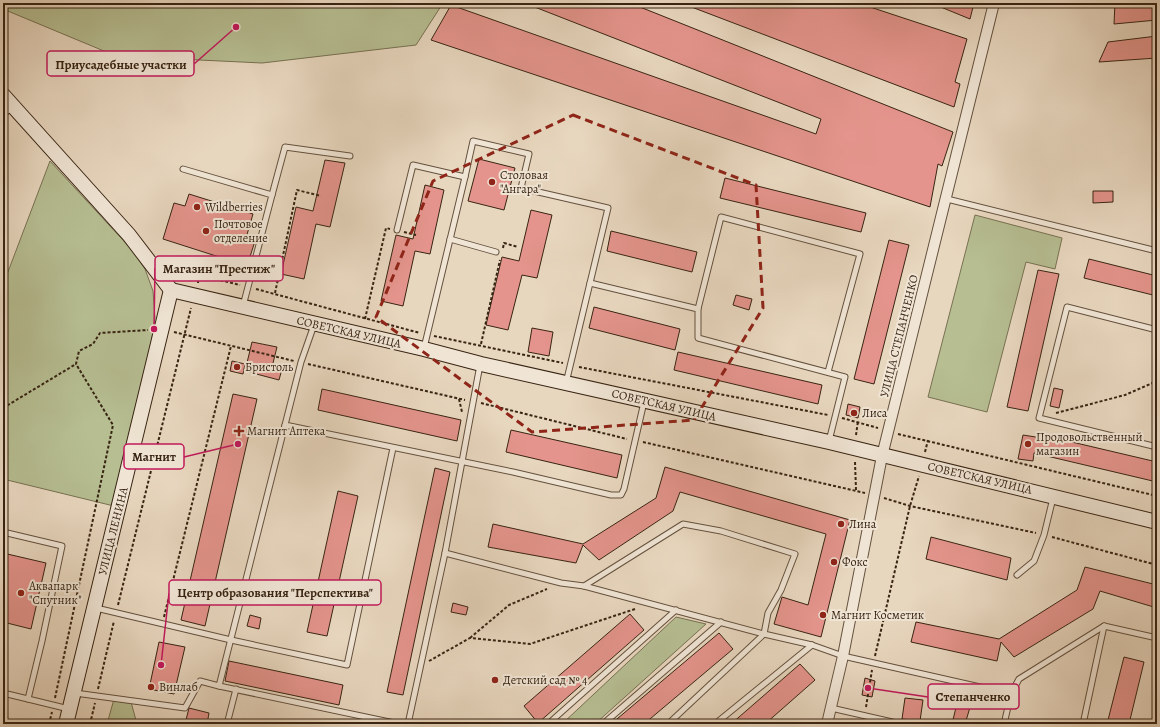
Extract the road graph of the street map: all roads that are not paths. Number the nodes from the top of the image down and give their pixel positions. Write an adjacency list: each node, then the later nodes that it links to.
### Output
1 (994, 3): 8 (street, УЛИЦА СТЕПАНЧЕНКО)
2 (3, 95): 3 (street)
3 (8, 111): 14 (street)
4 (350, 156): 7 (lane)
5 (183, 169): 7 (lane)
6 (465, 177): 9 (lane); 10 (lane); 13 (lane)
7 (272, 195): 15 (lane)
8 (947, 199): 11 (lane); 28 (street, УЛИЦА СТЕПАНЧЕНКО)
9 (397, 230)
10 (450, 239): 12 (lane); 19 (lane)
11 (1157, 251)
12 (496, 252)
13 (590, 283): 16 (lane); 22 (lane)
14 (171, 290): 15 (street, СОВЕТСКАЯ УЛИЦА); 36 (street, УЛИЦА ЛЕНИНА)
15 (243, 307): 17 (street, СОВЕТСКАЯ УЛИЦА)
16 (698, 309): 21 (lane); 21 (lane)
17 (314, 324): 19 (street, СОВЕТСКАЯ УЛИЦА); 24 (lane)
18 (1157, 330): 26 (lane)
19 (424, 349): 20 (street, СОВЕТСКАЯ УЛИЦА)
20 (481, 364): 22 (street, СОВЕТСКАЯ УЛИЦА); 29 (lane)
21 (828, 372): 25 (lane)
22 (566, 384): 23 (street, СОВЕТСКАЯ УЛИЦА)
23 (644, 400): 25 (street, СОВЕТСКАЯ УЛИЦА); 29 (lane)
24 (285, 426): 27 (lane); 42 (lane)
25 (829, 442): 28 (street, СОВЕТСКАЯ УЛИЦА)
26 (1157, 447)
27 (393, 448): 29 (lane); 42 (lane)
28 (882, 456): 30 (street, СОВЕТСКАЯ УЛИЦА); 44 (street, УЛИЦА СТЕПАНЧЕНКО)
29 (461, 461): 33 (lane)
30 (1054, 495): 31 (street, СОВЕТСКАЯ УЛИЦА); 34 (lane)
31 (1157, 522)
32 (3, 532): 50 (lane)
33 (444, 553): 35 (lane); 56 (lane)
34 (1017, 575)
35 (584, 586): 37 (lane); 40 (lane)
36 (95, 607): 42 (lane); 47 (street, УЛИЦА ЛЕНИНА)
37 (676, 610): 38 (lane); 57 (lane)
38 (721, 622): 40 (lane); 58 (lane)
39 (1104, 626): 41 (lane); 49 (lane); 64 (lane)
40 (764, 634): 43 (lane); 59 (lane)
41 (1157, 638)
42 (231, 640): 45 (lane)
43 (812, 645): 44 (lane); 60 (lane)
44 (843, 656): 49 (lane); 51 (street, УЛИЦА СТЕПАНЧЕНКО)
45 (219, 686): 46 (lane); 47 (lane)
46 (236, 689): 54 (lane); 55 (lane)
47 (74, 692): 52 (street, УЛИЦА ЛЕНИНА)
48 (3, 694): 50 (lane)
49 (1011, 694): 63 (lane)
50 (28, 699): 52 (lane)
51 (830, 708): 61 (street, УЛИЦА СТЕПАНЧЕНКО); 62 (lane)
52 (70, 710): 53 (street, УЛИЦА ЛЕНИНА)
53 (66, 724)
54 (227, 724)
55 (399, 724)
56 (408, 724)
57 (548, 724)
58 (603, 724)
59 (668, 724)
60 (715, 724)
61 (827, 724)
62 (901, 724)
63 (1004, 724)
64 (1082, 724)

